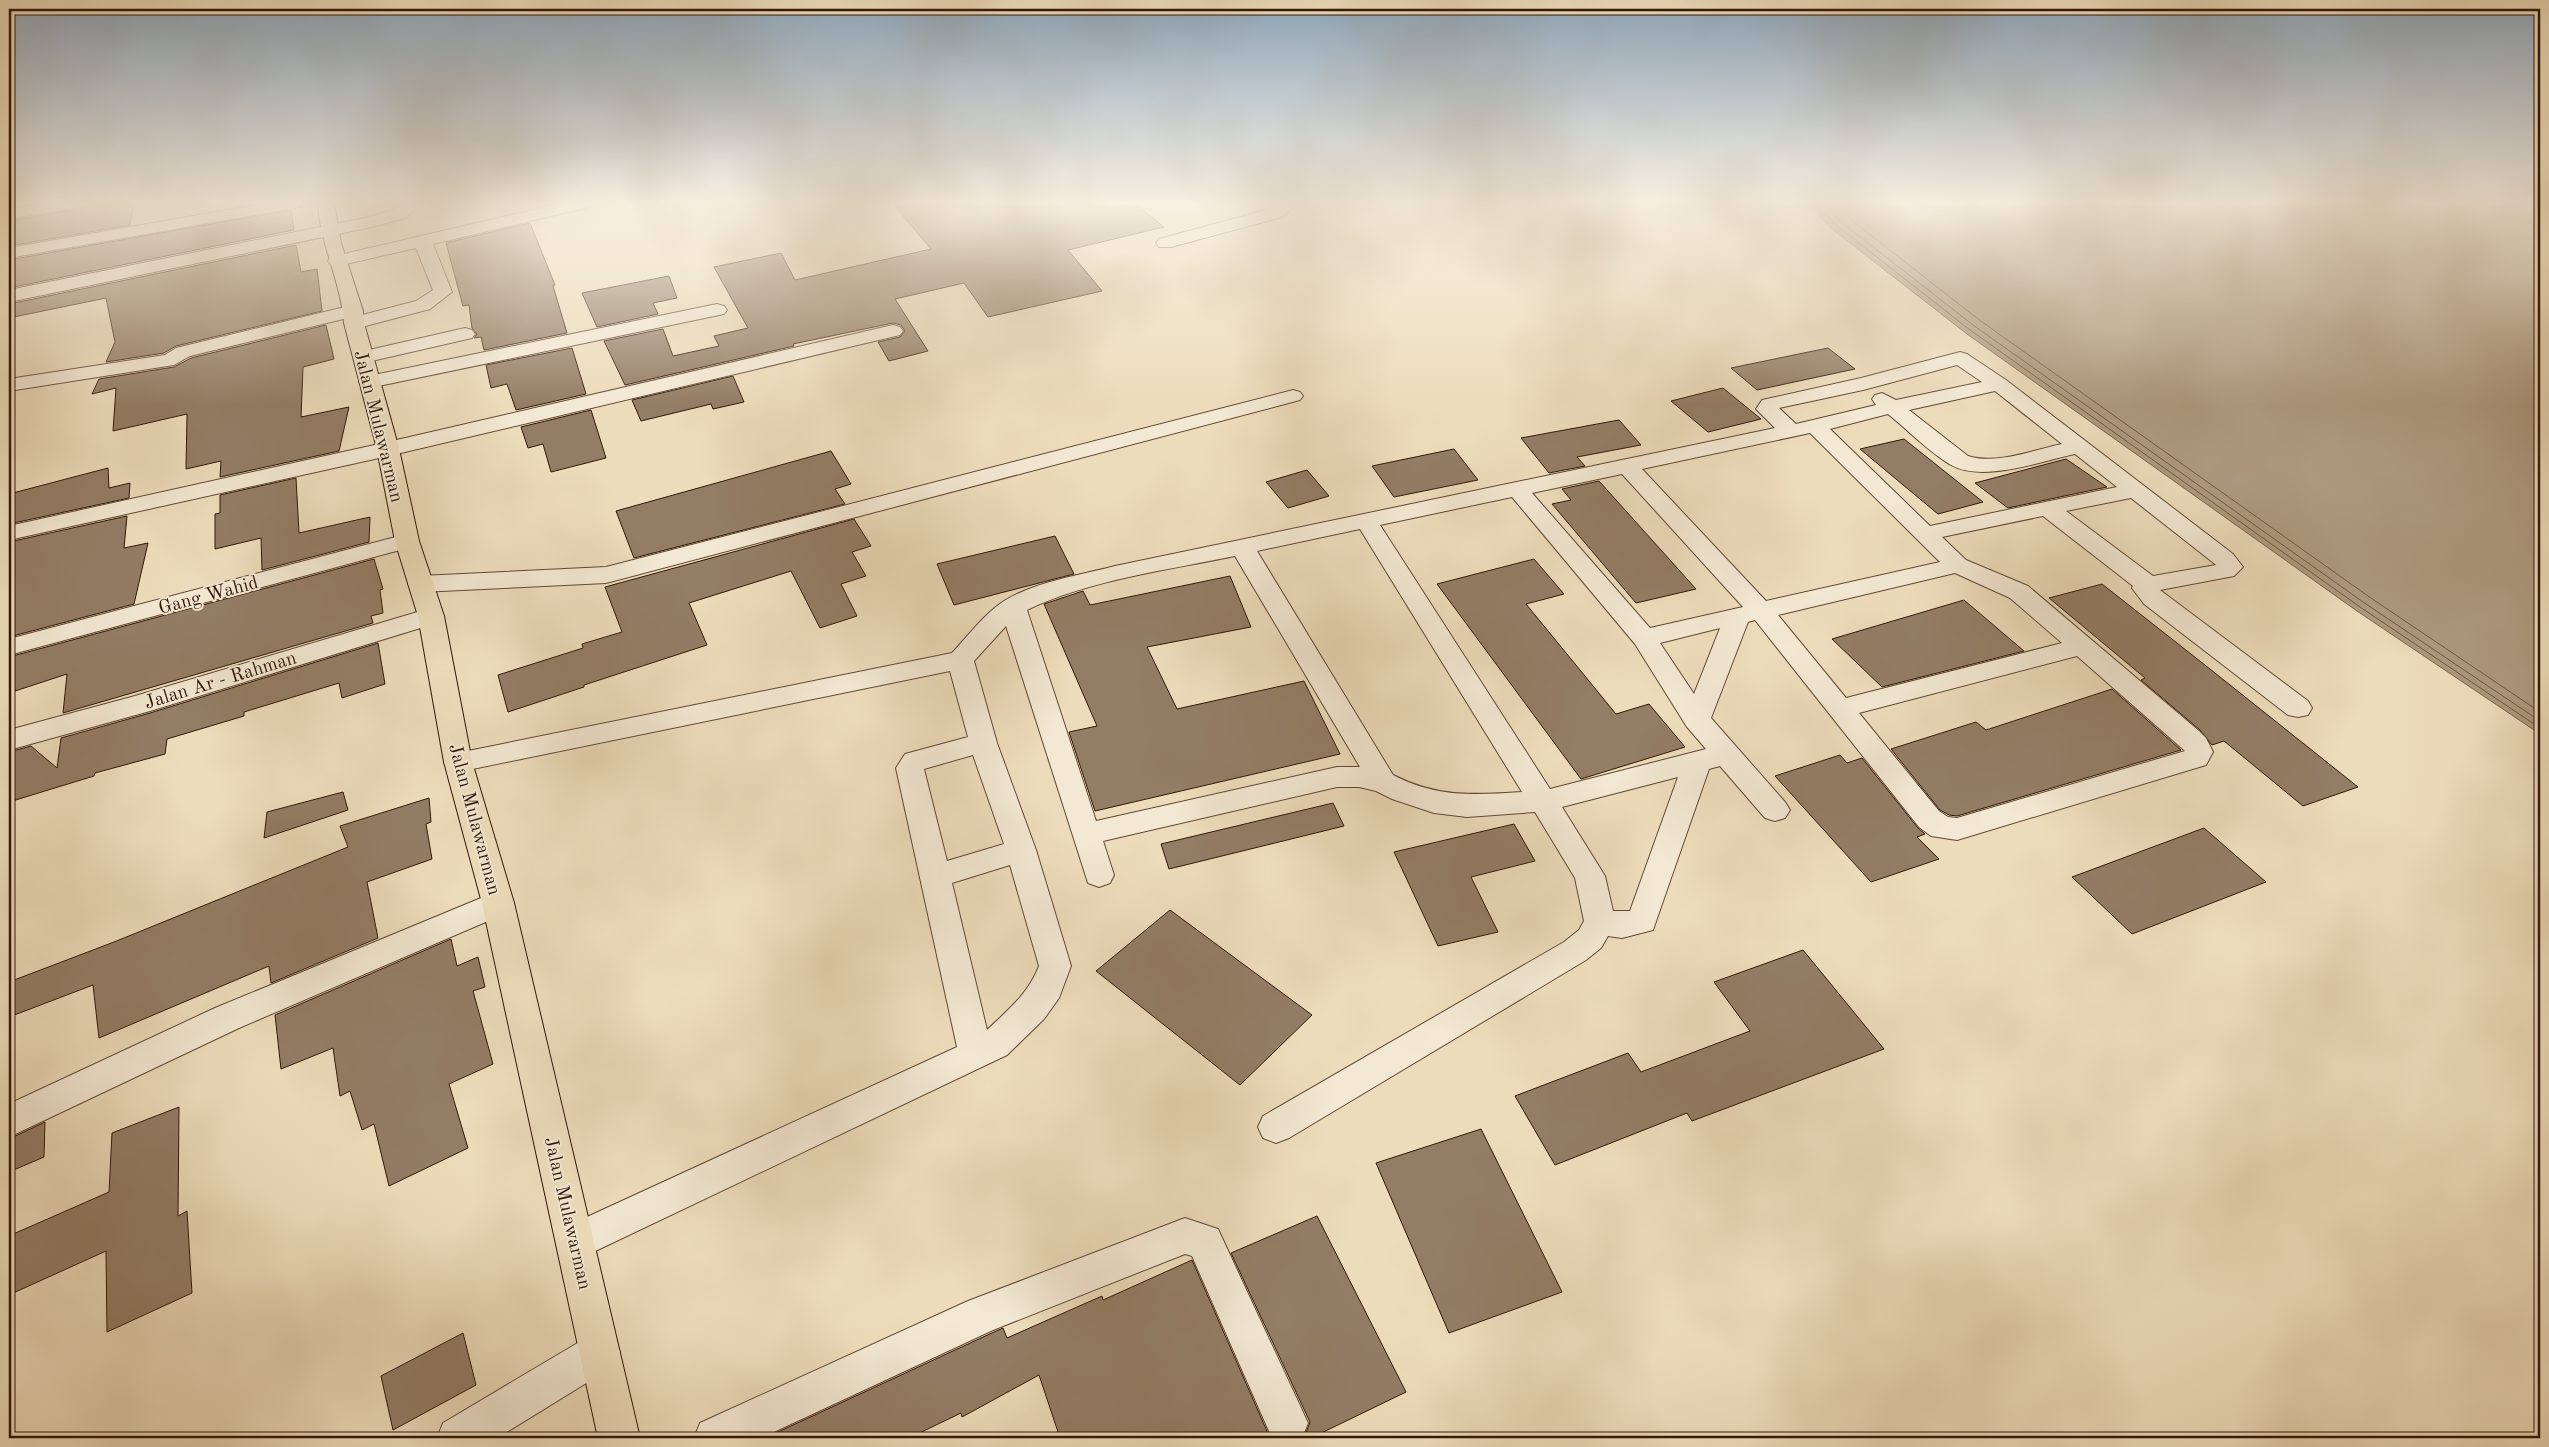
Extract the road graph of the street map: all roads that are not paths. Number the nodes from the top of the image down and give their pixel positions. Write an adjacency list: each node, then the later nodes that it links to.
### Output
1 (123, 271): 4 (street)
2 (343, 271): 6 (main road, Jalan Mulawarman)
3 (434, 271): 6 (street)
4 (9, 296)
5 (717, 310): 9 (street)
6 (354, 317): 9 (main road, Jalan Mulawarman); 12 (street)
7 (893, 331): 18 (street)
8 (465, 334): 9 (street)
9 (366, 370): 18 (main road, Jalan Mulawarman)
10 (1863, 384): 11 (street); 14 (street); 16 (street)
11 (1999, 384): 14 (street); 17 (street)
12 (9, 385)
13 (1293, 396): 30 (street)
14 (1892, 406): 15 (street); 17 (street)
15 (1815, 426): 16 (street); 25 (street)
16 (1790, 432): 19 (street)
17 (2078, 447): 21 (street)
18 (390, 456): 24 (street); 26 (main road, Jalan Mulawarman); 27 (street)
19 (1628, 467): 20 (street); 33 (street)
20 (1518, 490): 23 (street); 35 (street)
21 (2134, 490): 22 (street); 31 (street)
22 (2048, 509): 25 (street); 31 (street)
23 (1366, 521): 28 (street); 48 (street)
24 (9, 533)
25 (1925, 534): 29 (street)
26 (407, 541): 30 (main road, Jalan Mulawarman); 37 (street, Gang Wahid)
27 (9, 547)
28 (1242, 547): 32 (street); 47 (street)
29 (1957, 565): 33 (street); 36 (street)
30 (420, 584): 34 (main road, Jalan Mulawarman)
31 (2148, 585): 39 (street)
32 (1013, 607): 38 (street); 50 (street)
33 (1749, 614): 35 (street); 40 (street); 41 (street)
34 (430, 616): 42 (street, Jalan Ar - Rahman); 45 (main road, Jalan Mulawarman)
35 (1644, 638): 41 (street)
36 (2082, 646): 40 (street); 40 (street)
37 (9, 647)
38 (960, 660): 43 (street); 45 (street)
39 (2298, 708)
40 (1839, 709)
41 (1698, 720): 44 (street)
42 (9, 740)
43 (982, 743): 51 (street); 53 (street)
44 (1727, 754): 46 (street); 49 (street)
45 (458, 762): 54 (main road, Jalan Mulawarman)
46 (1697, 762): 48 (street); 55 (street)
47 (1383, 782): 48 (street); 50 (street)
48 (1543, 801): 55 (street)
49 (1775, 810)
50 (1087, 834): 52 (street)
51 (1020, 850): 53 (street); 56 (street)
52 (1099, 875)
53 (935, 876): 56 (street)
54 (498, 903): 57 (street); 59 (main road, Jalan Mulawarman)
55 (1600, 922): 58 (street)
56 (976, 1054): 59 (street)
57 (9, 1121)
58 (1276, 1127)
59 (576, 1242): 60 (main road, Jalan Mulawarman)
60 (600, 1352): 62 (street); 63 (main road, Jalan Mulawarman)
61 (1287, 1423): 64 (street)
62 (458, 1438)
63 (619, 1438)
64 (715, 1438)

